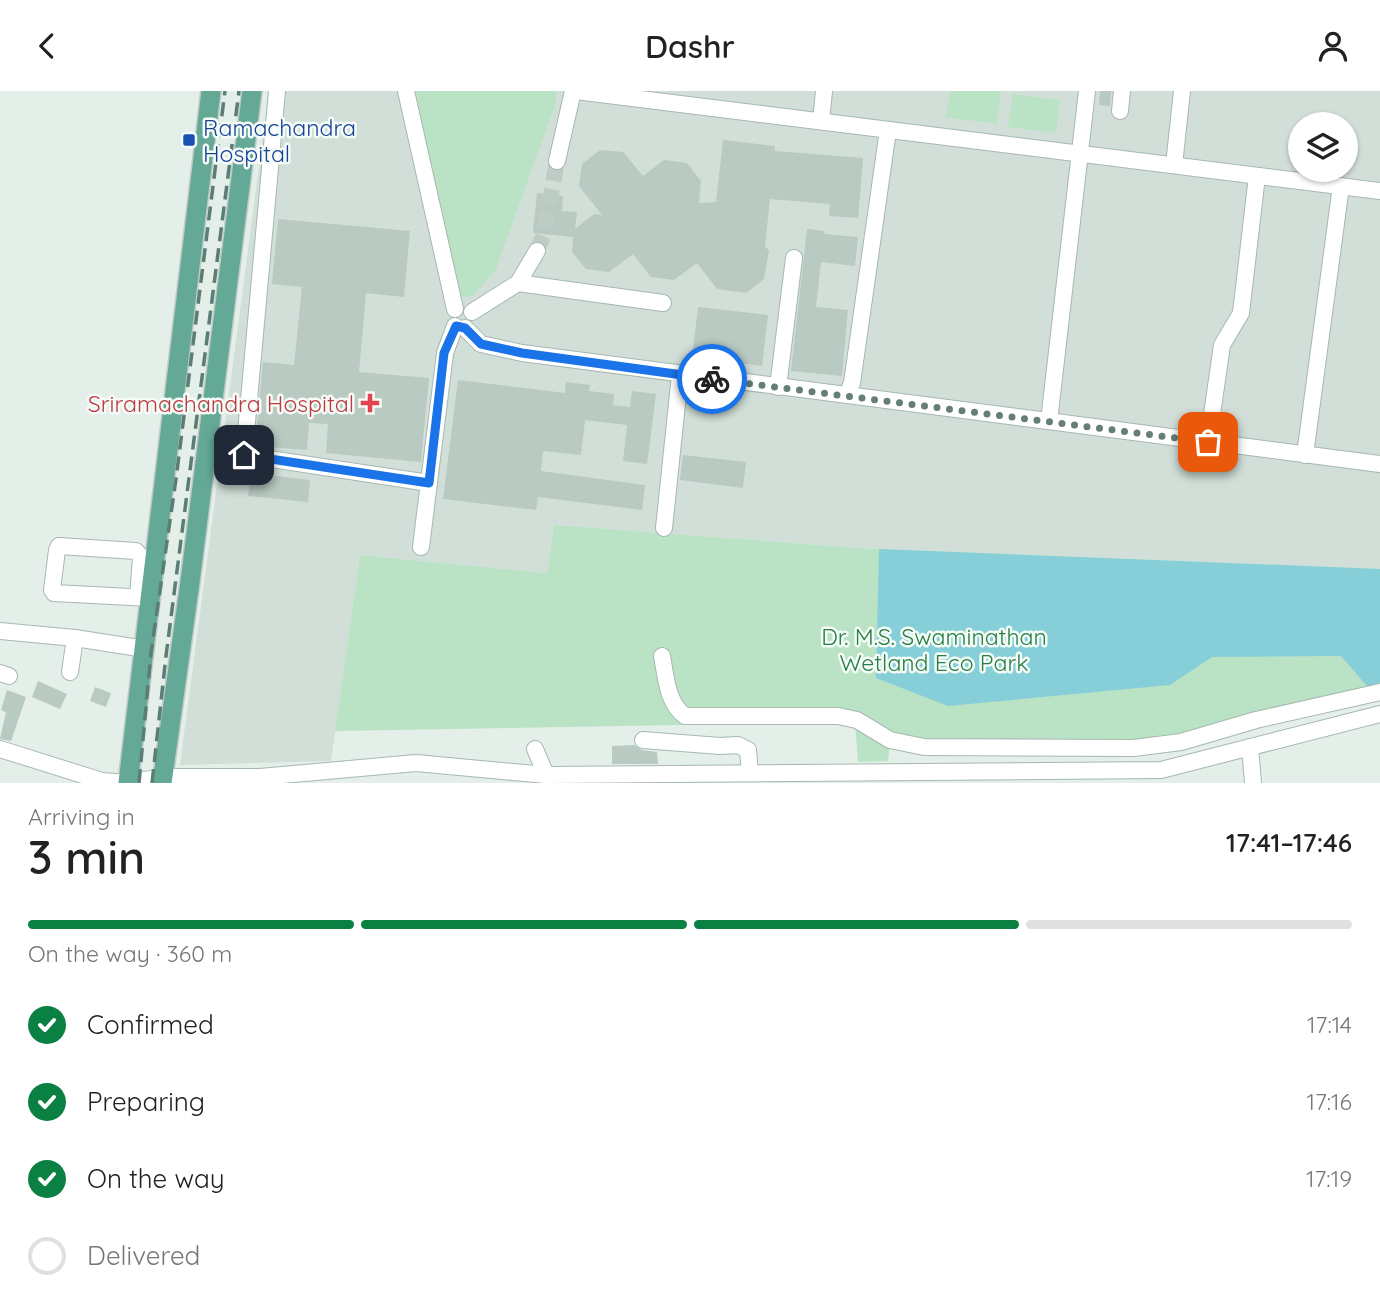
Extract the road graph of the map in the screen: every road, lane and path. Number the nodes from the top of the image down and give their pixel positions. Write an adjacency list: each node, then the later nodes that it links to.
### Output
1 (211, 91): 34 (main road)
2 (252, 91): 54 (main road)
3 (277, 91): 31 (street)
4 (406, 91): 23 (street)
5 (574, 91): 11 (street); 14 (street)
6 (824, 91): 11 (street)
7 (1087, 91): 13 (street)
8 (1122, 91): 10 (street)
9 (1182, 91): 15 (street)
10 (1120, 111)
11 (821, 121): 12 (street)
12 (888, 130): 13 (street); 26 (street)
13 (1080, 154): 15 (street); 27 (street)
14 (557, 161)
15 (1174, 165): 16 (street)
16 (1257, 176): 17 (street); 28 (street)
17 (1341, 186): 18 (street); 29 (street)
18 (1380, 191)
19 (537, 251): 21 (street)
20 (794, 258): 25 (street)
21 (518, 283): 22 (street); 23 (street)
22 (663, 303)
23 (464, 322): 24 (street); 31 (street)
24 (680, 375): 25 (street); 32 (street)
25 (778, 387): 26 (street)
26 (847, 395): 27 (street)
27 (1049, 421): 28 (street)
28 (1208, 442): 29 (street)
29 (1306, 454): 30 (street)
30 (1380, 464)
31 (429, 483): 33 (street)
32 (664, 528)
33 (421, 547)
34 (144, 597): 34 (street); 37 (main road)
35 (0, 631): 36 (street)
36 (75, 638): 37 (street); 39 (street)
37 (145, 649): 56 (main road)
38 (662, 656): 43 (street)
39 (70, 672)
40 (1380, 692): 43 (street)
41 (1380, 714): 44 (street)
42 (643, 740): 48 (street)
43 (890, 740): 47 (street)
44 (1250, 747): 51 (street); 57 (street)
45 (0, 749): 56 (street)
46 (535, 749): 49 (street)
47 (906, 772): 51 (street); 52 (street)
48 (750, 773): 49 (street); 52 (street)
49 (546, 775): 53 (street)
50 (492, 777): 53 (street); 55 (street)
51 (962, 777)
52 (786, 778)
53 (525, 779)
54 (162, 780): 55 (street); 56 (street)
55 (234, 780)
56 (128, 783)
57 (1253, 783)

